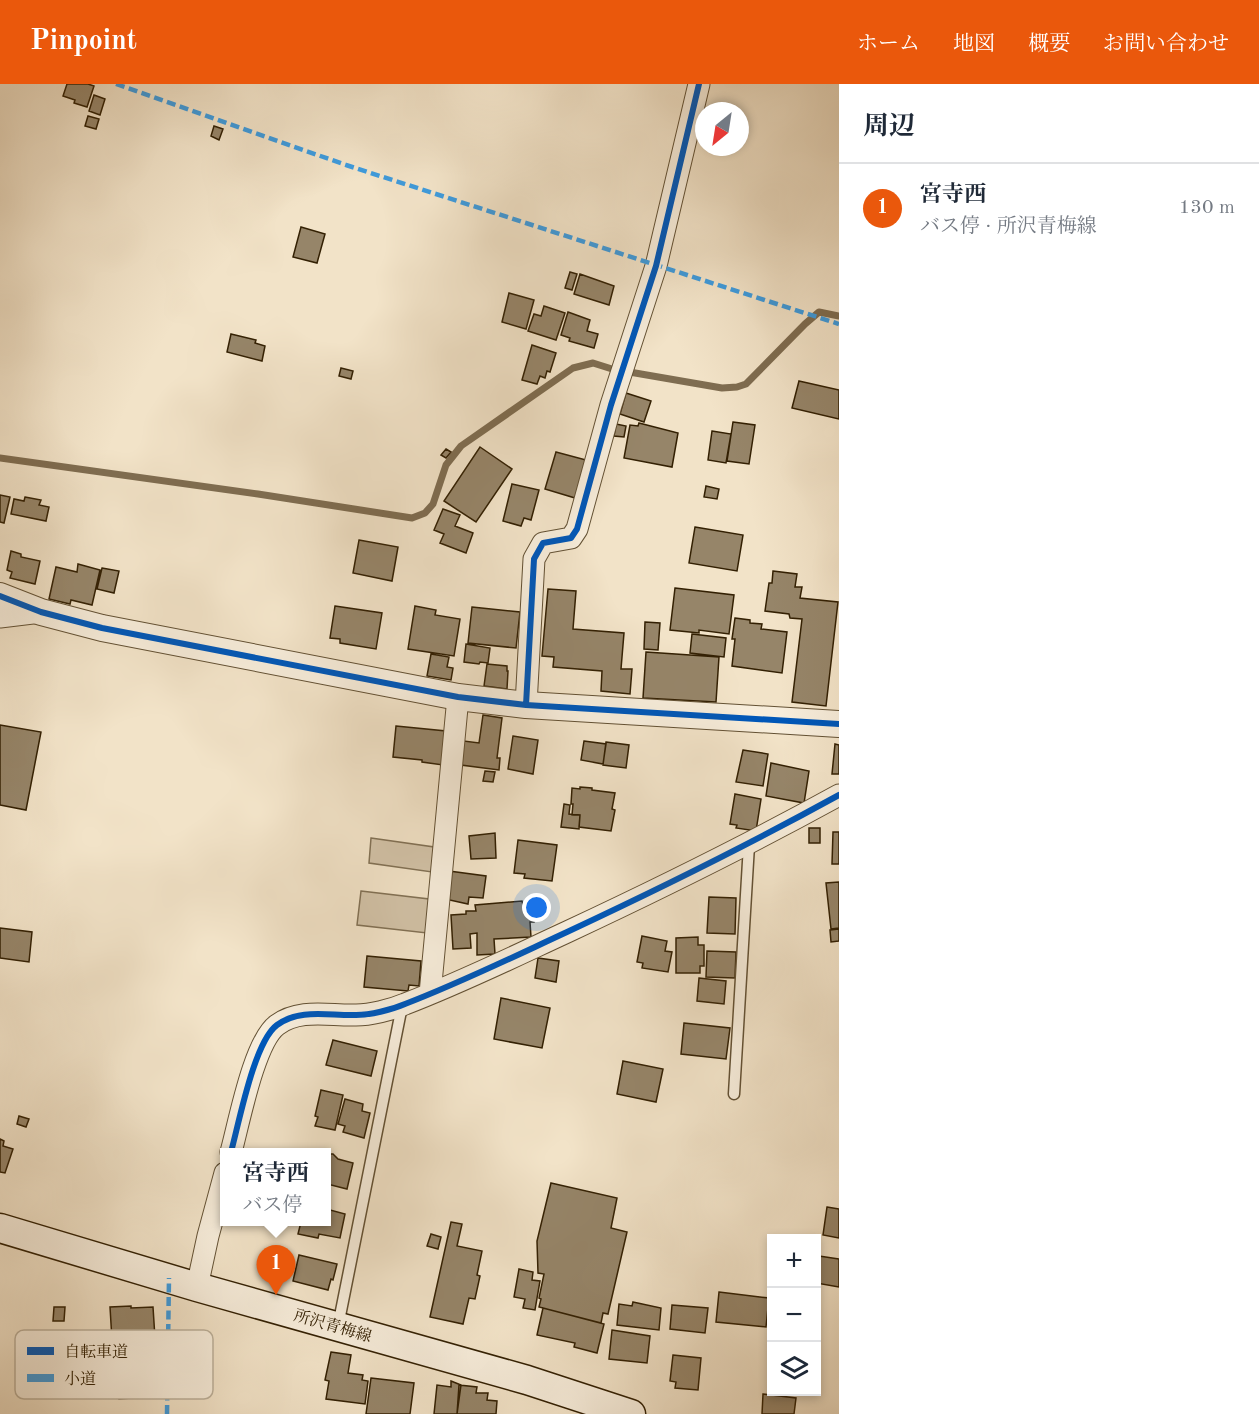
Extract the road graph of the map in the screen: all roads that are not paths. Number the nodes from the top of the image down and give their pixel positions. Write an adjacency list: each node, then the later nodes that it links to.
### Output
1 (699, 84): 6 (street)
2 (0, 596): 3 (street)
3 (41, 612): 4 (street); 5 (street)
4 (0, 617)
5 (458, 697): 6 (street); 10 (street)
6 (526, 705): 7 (street)
7 (839, 724)
8 (839, 795): 9 (street)
9 (749, 845): 10 (street); 12 (lane)
10 (430, 994): 11 (street)
11 (402, 1006): 13 (street); 17 (lane)
12 (734, 1094)
13 (232, 1148)
14 (220, 1192): 16 (street)
15 (0, 1228): 16 (main road, 所沢青梅線)
16 (197, 1287): 17 (main road, 所沢青梅線)
17 (338, 1326): 18 (main road, 所沢青梅線)
18 (631, 1414)

